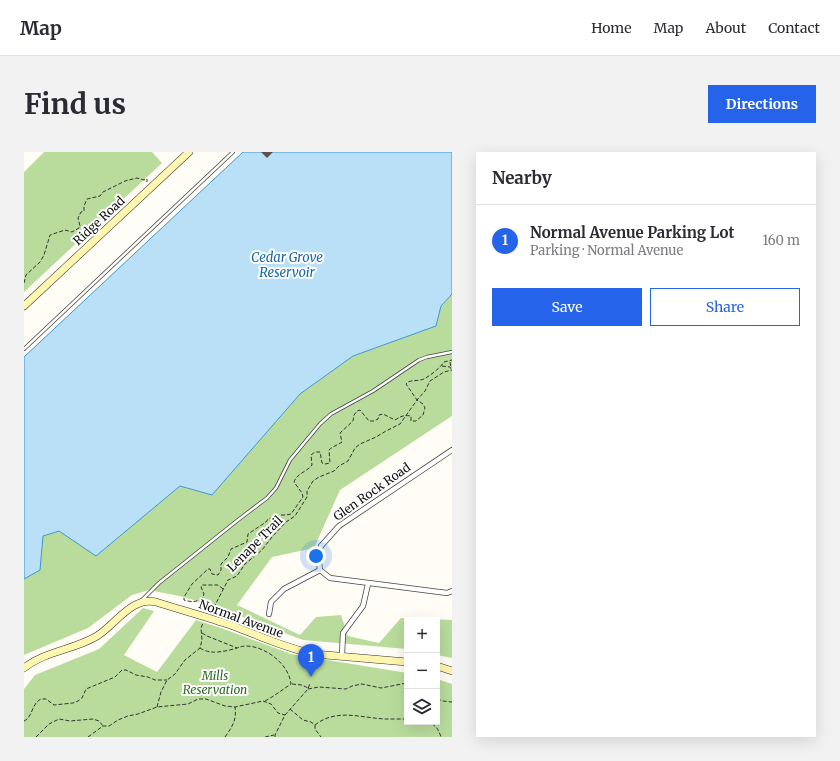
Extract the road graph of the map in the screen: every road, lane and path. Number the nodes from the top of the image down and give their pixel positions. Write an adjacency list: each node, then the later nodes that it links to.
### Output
1 (189, 152): 3 (street, Ridge Road)
2 (233, 152): 6 (lane)
3 (148, 191): 4 (path); 5 (street, Ridge Road)
4 (24, 284)
5 (24, 306)
6 (24, 349)
7 (452, 352): 19 (lane)
8 (452, 360): 9 (path)
9 (450, 361): 10 (path); 11 (path)
10 (442, 366): 11 (path); 12 (path)
11 (452, 370): 12 (path, Lenape Trail)
12 (417, 400): 13 (path, Lenape Trail); 13 (path)
13 (406, 415): 17 (path, Lenape Trail); 17 (path)
14 (452, 450): 15 (street, Glen Rock Road)
15 (320, 570): 16 (street); 20 (street)
16 (368, 584): 18 (street); 25 (street)
17 (223, 589): 21 (path, Lenape Trail)
18 (452, 591)
19 (140, 603): 21 (street, Normal Avenue); 28 (street)
20 (269, 614)
21 (207, 618): 22 (path, Lenape Trail); 25 (street, Normal Avenue)
22 (201, 632): 23 (path, Lenape Trail); 24 (path)
23 (200, 648): 24 (path); 30 (path)
24 (238, 648): 32 (path)
25 (342, 655): 26 (street, Normal Avenue)
26 (404, 662)
27 (440, 667): 29 (street)
28 (24, 668)
29 (452, 671)
30 (168, 680): 38 (path); 43 (path)
31 (310, 682): 34 (path)
32 (291, 684): 34 (path); 35 (path)
33 (404, 684): 34 (path)
34 (308, 689): 40 (path)
35 (262, 700): 39 (path); 41 (path)
36 (440, 700): 37 (path)
37 (452, 702)
38 (157, 707): 39 (path); 46 (path)
39 (235, 707): 50 (path)
40 (290, 709): 41 (path); 44 (path)
41 (285, 715): 47 (path)
42 (404, 719): 44 (path)
43 (24, 721)
44 (315, 725): 52 (path)
45 (433, 725): 53 (path)
46 (103, 726): 48 (path); 49 (path)
47 (275, 736): 51 (path)
48 (36, 737)
49 (88, 737)
50 (225, 737)
51 (265, 737)
52 (321, 737)
53 (441, 737)

